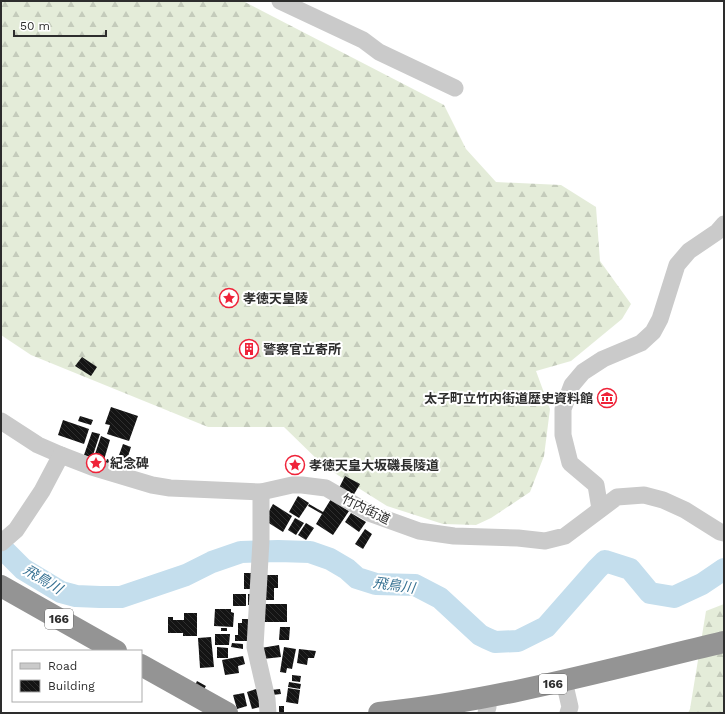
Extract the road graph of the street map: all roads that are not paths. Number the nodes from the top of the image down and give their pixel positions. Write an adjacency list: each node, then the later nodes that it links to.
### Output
1 (280, 1): 2 (street)
2 (455, 88)
3 (724, 224): 7 (street)
4 (1, 421): 5 (street, 竹内街道)
5 (61, 455): 6 (street, 竹内街道); 9 (street)
6 (261, 492): 7 (street, 竹内街道); 17 (street)
7 (600, 509): 8 (street, 竹内街道)
8 (724, 533)
9 (4, 541)
10 (1, 586): 12 (highway, 166)
11 (724, 642): 14 (highway, 166)
12 (114, 650)
13 (142, 666): 16 (highway)
14 (564, 681): 15 (highway, 166); 19 (street)
15 (487, 705): 18 (highway, 166)
16 (227, 713)
17 (268, 713)
18 (379, 713)
19 (568, 713)

